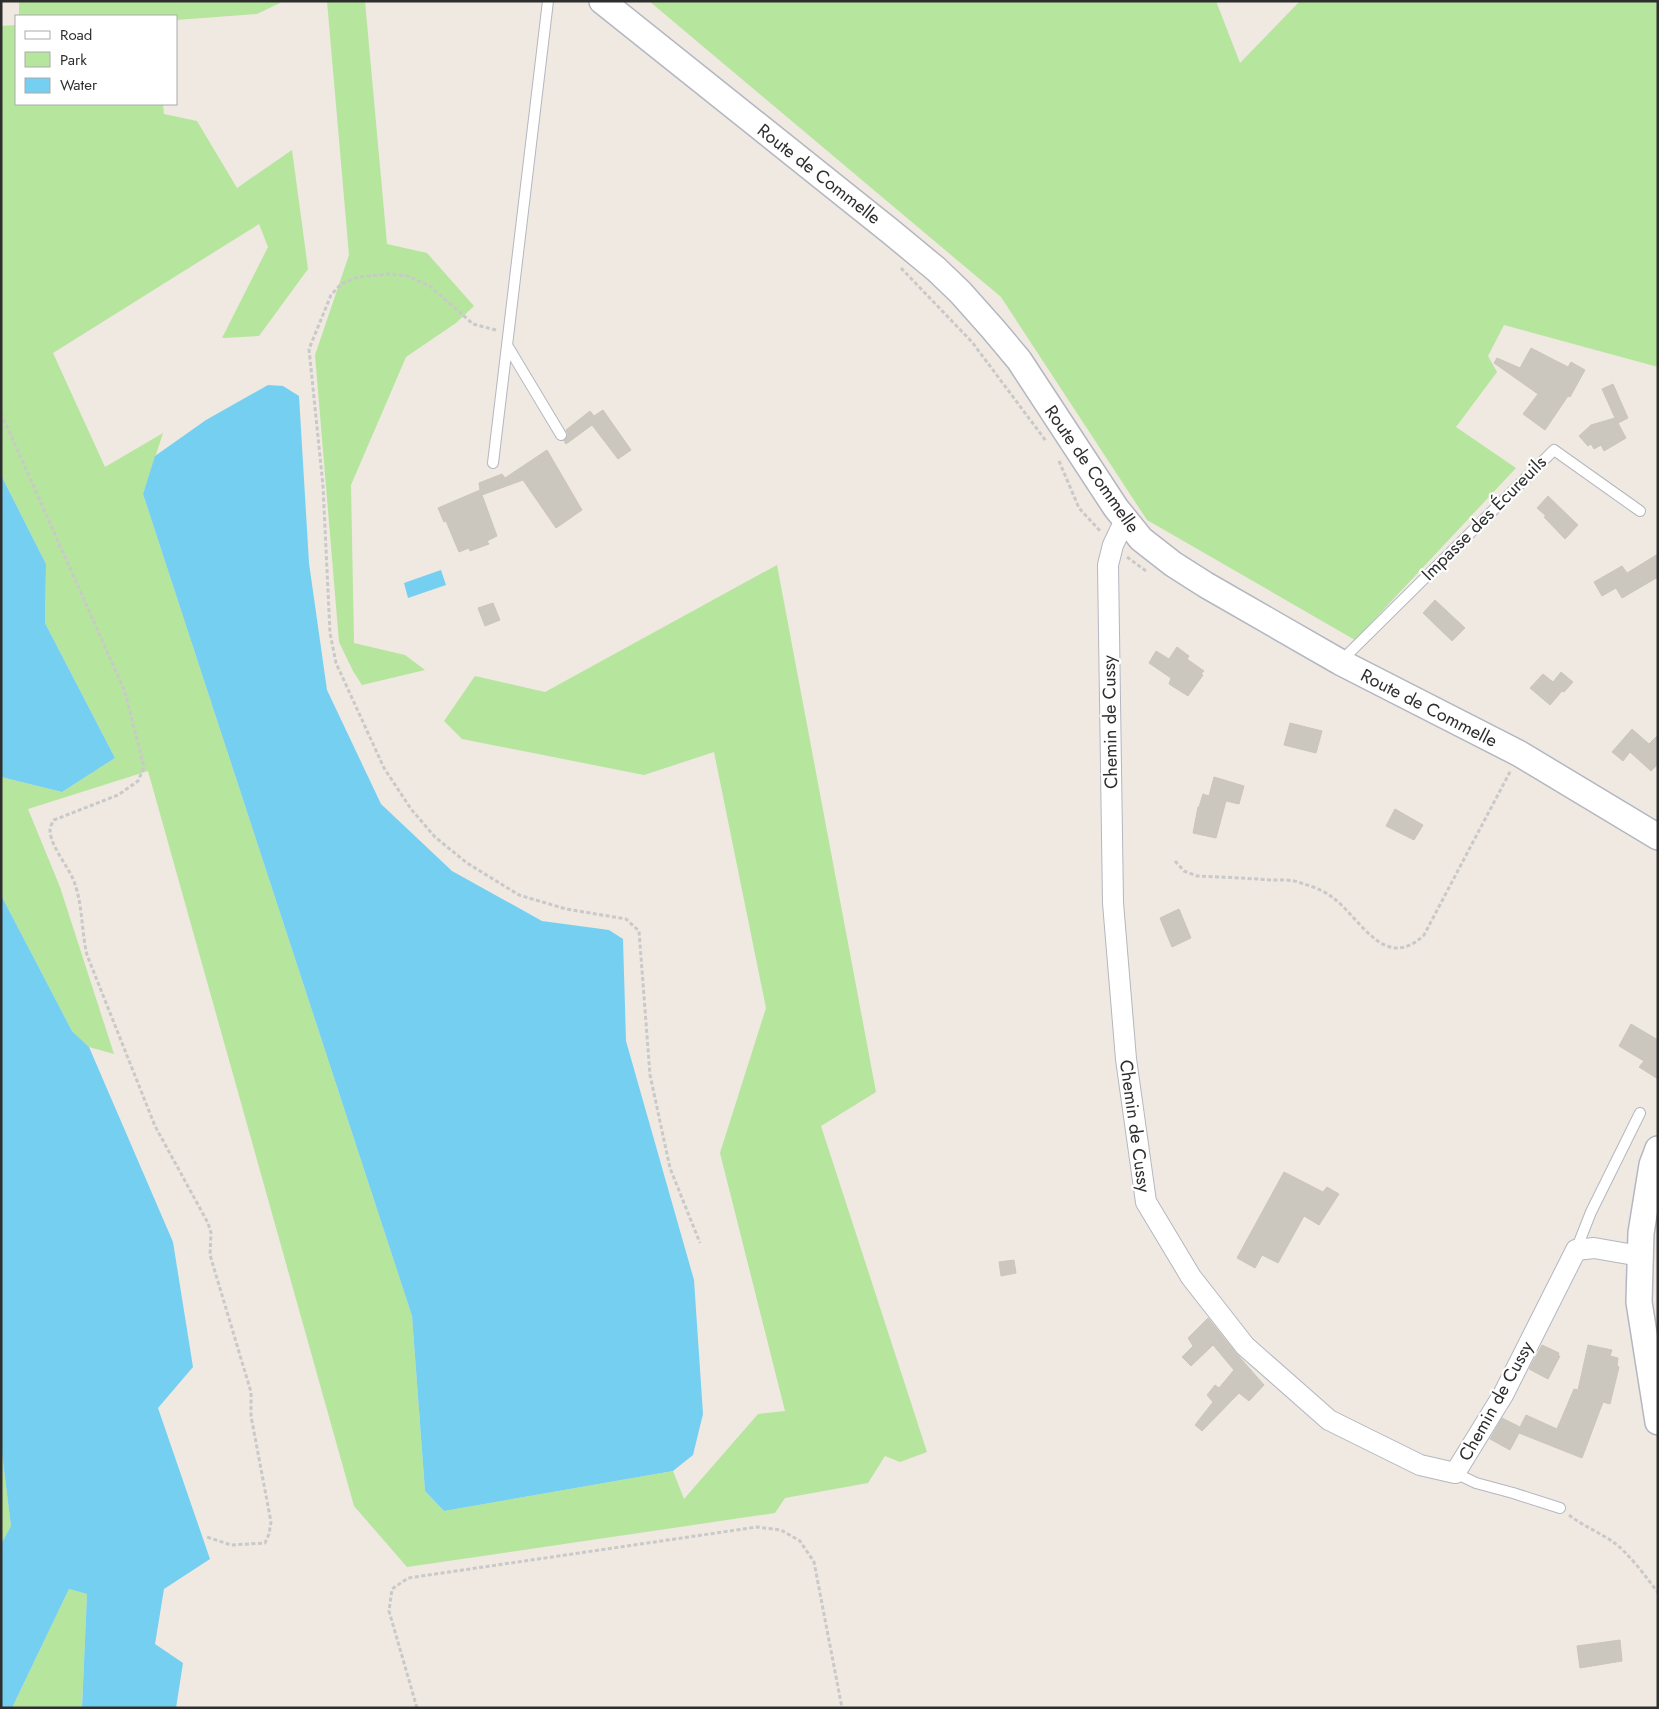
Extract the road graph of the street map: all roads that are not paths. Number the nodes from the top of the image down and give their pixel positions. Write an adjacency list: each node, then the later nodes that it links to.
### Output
1 (548, 1): 3 (lane)
2 (602, 1): 7 (street, Route de Commelle)
3 (507, 345): 4 (lane); 5 (lane)
4 (560, 435)
5 (494, 462)
6 (1640, 511): 8 (lane, Impasse des Écureuils)
7 (1125, 520): 8 (street, Route de Commelle); 15 (street, Chemin de Cussy)
8 (1340, 662): 9 (street, Route de Commelle)
9 (1658, 837)
10 (1640, 1113): 12 (lane)
11 (1658, 1149): 13 (street)
12 (1576, 1250): 13 (street); 15 (street, Chemin de Cussy)
13 (1640, 1256): 14 (street)
14 (1658, 1422)
15 (1455, 1473): 16 (lane)
16 (1560, 1508)

